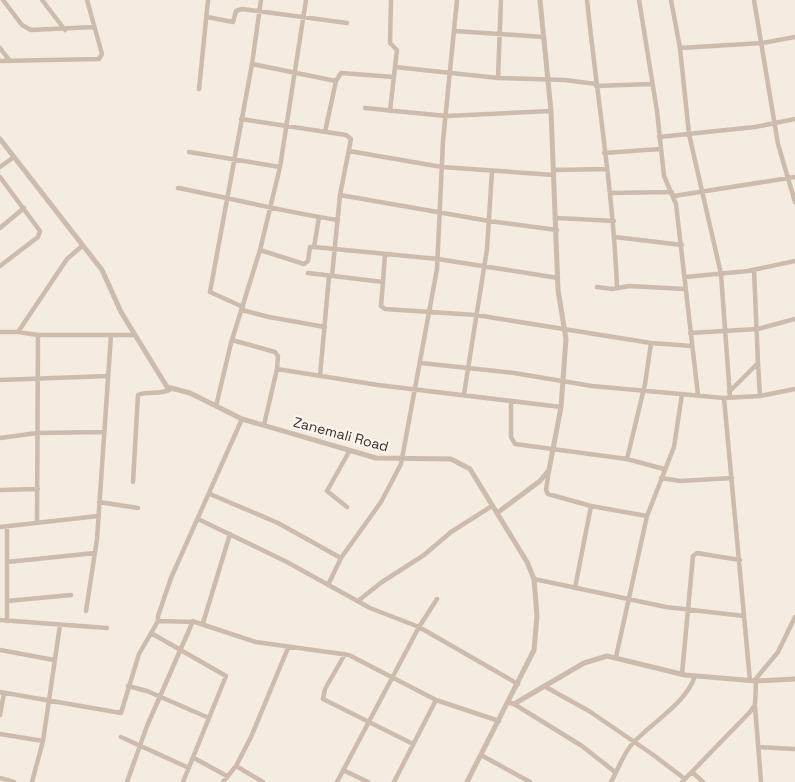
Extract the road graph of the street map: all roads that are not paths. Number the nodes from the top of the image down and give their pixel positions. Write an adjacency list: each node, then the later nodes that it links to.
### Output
1 (3, 0): 20 (street)
2 (42, 0): 20 (street)
3 (87, 0): 19 (street)
4 (208, 0): 16 (street)
5 (261, 0): 15 (street)
6 (306, 0): 17 (street)
7 (391, 0): 31 (street)
8 (457, 0): 21 (street)
9 (501, 0): 22 (street)
10 (540, 0): 23 (street)
11 (588, 0): 39 (street)
12 (639, 0): 38 (street)
13 (671, 0): 27 (street)
14 (754, 0): 25 (street)
15 (259, 11): 16 (street); 17 (street); 30 (street)
16 (207, 17): 40 (street)
17 (304, 18): 18 (street); 32 (street)
18 (347, 24)
19 (94, 27): 20 (street); 29 (street)
20 (65, 30)
21 (455, 31): 22 (street); 33 (street)
22 (500, 34): 23 (street); 35 (street)
23 (544, 37): 36 (street)
24 (795, 37): 25 (street)
25 (762, 43): 27 (street); 47 (street)
26 (0, 48): 29 (street)
27 (680, 48): 50 (street)
28 (0, 61): 29 (street)
29 (10, 61)
30 (252, 64): 32 (street); 45 (street)
31 (395, 67): 33 (street); 34 (street)
32 (295, 73): 37 (street); 48 (street)
33 (451, 74): 35 (street); 44 (street)
34 (394, 77): 37 (street); 42 (street)
35 (498, 78): 36 (street)
36 (549, 80): 39 (street); 43 (street)
37 (336, 81): 49 (street)
38 (651, 84): 39 (street); 51 (street)
39 (596, 85): 56 (street)
40 (200, 89)
41 (366, 108): 42 (street)
42 (390, 111): 44 (street)
43 (551, 111): 44 (street); 64 (street)
44 (446, 116): 61 (street)
45 (241, 119): 48 (street); 58 (street)
46 (795, 119): 47 (street)
47 (774, 123): 50 (street); 67 (street)
48 (286, 126): 49 (street); 60 (street)
49 (325, 132): 54 (street)
50 (689, 134): 51 (street); 69 (street)
51 (660, 137): 53 (street)
52 (0, 139): 57 (street)
53 (660, 149): 56 (street); 71 (street)
54 (349, 151): 61 (street); 72 (street)
55 (189, 152): 58 (street)
56 (604, 153): 62 (street)
57 (14, 157): 59 (street); 87 (street)
58 (234, 158): 60 (street); 73 (street)
59 (0, 166)
60 (280, 167): 75 (street)
61 (442, 167): 63 (street); 77 (street)
62 (607, 168): 64 (street); 70 (street)
63 (492, 171): 64 (street); 82 (street)
64 (554, 173): 79 (street)
65 (0, 177): 76 (street)
66 (795, 177): 67 (street)
67 (788, 178): 69 (street); 74 (street)
68 (178, 188): 73 (street)
69 (702, 191): 71 (street); 98 (street)
70 (610, 193): 71 (street); 81 (street)
71 (673, 194): 86 (street)
72 (340, 195): 77 (street); 80 (street)
73 (227, 197): 75 (street); 106 (street)
74 (795, 202)
75 (271, 207): 78 (street); 90 (street)
76 (24, 208): 83 (street); 94 (street)
77 (441, 212): 82 (street); 92 (street)
78 (318, 217): 80 (street); 88 (street)
79 (557, 218): 81 (street); 84 (street)
80 (338, 220): 89 (street)
81 (614, 221): 85 (street)
82 (489, 222): 84 (street); 95 (street)
83 (0, 228)
84 (557, 230): 101 (street)
85 (615, 237): 86 (street); 104 (street)
86 (682, 245): 100 (street)
87 (82, 246): 114 (street); 119 (street)
88 (314, 246): 89 (street); 90 (street)
89 (334, 248): 91 (street); 99 (street)
90 (260, 250): 106 (street)
91 (385, 254): 92 (street); 102 (street)
92 (438, 259): 95 (street); 107 (street)
93 (795, 261): 96 (street)
94 (0, 266)
95 (485, 266): 101 (street); 108 (street)
96 (754, 270): 98 (street); 112 (street)
97 (308, 273): 99 (street)
98 (721, 274): 100 (street); 115 (street)
99 (331, 276): 102 (street); 110 (street)
100 (685, 277): 105 (street)
101 (558, 278): 111 (street)
102 (383, 282): 107 (street)
103 (597, 287): 104 (street)
104 (617, 287): 105 (street)
105 (685, 289): 116 (street)
106 (243, 309): 110 (street); 120 (street)
107 (430, 311): 108 (street); 123 (street)
108 (476, 314): 111 (street); 125 (street)
109 (795, 319): 112 (street)
110 (325, 327): 128 (street)
111 (565, 327): 121 (street); 131 (street)
112 (758, 329): 115 (street); 124 (street)
113 (0, 332): 114 (street)
114 (18, 332): 117 (street)
115 (725, 333): 116 (street); 139 (street)
116 (690, 334): 122 (street)
117 (38, 335): 118 (street); 129 (street)
118 (112, 335): 119 (street); 127 (street)
119 (134, 335): 132 (street)
120 (232, 340): 126 (street); 142 (street)
121 (652, 343): 122 (street); 135 (street)
122 (692, 346): 138 (street)
123 (421, 363): 125 (street); 133 (street)
124 (758, 363): 139 (street); 140 (street)
125 (468, 367): 131 (street); 136 (street)
126 (277, 369): 128 (street); 145 (street)
127 (108, 376): 129 (street); 146 (street)
128 (320, 376): 133 (street)
129 (39, 379): 130 (street); 147 (street)
130 (0, 380)
131 (564, 381): 135 (street); 143 (street)
132 (171, 389): 142 (street, Zanemali Road); 157 (street)
133 (416, 389): 136 (street); 151 (street)
134 (795, 389): 140 (street)
135 (644, 390): 137 (street); 152 (street)
136 (464, 394): 141 (street)
137 (682, 394): 138 (street); 153 (street)
138 (698, 395): 139 (street)
139 (728, 396): 140 (street); 156 (street)
140 (760, 396)
141 (511, 401): 143 (street); 149 (street)
142 (216, 406): 144 (street, Zanemali Road)
143 (561, 407): 149 (street)
144 (242, 418): 145 (street, Zanemali Road); 160 (street)
145 (264, 426): 150 (street, Zanemali Road)
146 (104, 432): 147 (street); 161 (street)
147 (38, 433): 148 (street); 158 (street)
148 (0, 438)
149 (554, 449): 152 (street); 154 (street)
150 (350, 450): 151 (street, Zanemali Road); 164 (street)
151 (401, 459): 162 (street, Zanemali Road); 175 (street)
152 (627, 459): 153 (street)
153 (664, 468): 155 (street)
154 (549, 470): 163 (street); 166 (street)
155 (661, 478): 156 (street); 168 (street)
156 (732, 478): 176 (street)
157 (133, 482)
158 (38, 489): 159 (street); 170 (street)
159 (0, 490)
160 (210, 494): 169 (street); 175 (street)
161 (99, 502): 165 (street); 167 (street)
162 (492, 506): 166 (street, Zanemali Road); 185 (street)
163 (591, 506): 168 (street); 180 (street)
164 (347, 507)
165 (138, 508)
166 (497, 513): 178 (street, Zanemali Road)
167 (98, 516): 170 (street); 174 (street)
168 (648, 516): 183 (street)
169 (198, 519): 173 (street); 192 (street)
170 (37, 522): 171 (street)
171 (7, 527): 172 (street); 177 (street)
172 (0, 528)
173 (230, 534): 179 (street); 194 (street)
174 (95, 553): 177 (street); 187 (street)
175 (341, 558): 179 (street)
176 (740, 560): 186 (street); 188 (street)
177 (7, 562): 184 (street)
178 (534, 579): 180 (street); 210 (street, Zanemali Road)
179 (328, 585): 185 (street)
180 (576, 588): 183 (street)
181 (71, 595): 184 (street)
182 (437, 599): 196 (street)
183 (628, 600): 186 (street); 203 (street)
184 (8, 601): 191 (street)
185 (358, 602): 196 (street)
186 (687, 610): 188 (street); 205 (street)
187 (86, 611)
188 (744, 616): 209 (street)
189 (795, 617): 209 (street)
190 (0, 620): 191 (street)
191 (7, 621): 195 (street)
192 (158, 621): 193 (street); 198 (street)
193 (193, 621): 194 (street); 201 (street)
194 (203, 623): 199 (street)
195 (60, 626): 197 (street); 204 (street)
196 (419, 627): 207 (street); 210 (street)
197 (107, 628)
198 (151, 633): 201 (street); 211 (street)
199 (288, 648): 202 (street); 233 (street)
200 (0, 650): 204 (street)
201 (181, 650): 214 (street); 220 (street)
202 (345, 654): 207 (street); 222 (street)
203 (616, 656): 205 (street); 212 (street)
204 (54, 660): 215 (street)
205 (682, 674): 206 (street)
206 (695, 676): 209 (street); 226 (street)
207 (393, 677): 216 (street); 222 (street)
208 (795, 679): 209 (street)
209 (753, 681): 218 (street)
210 (518, 684): 217 (street, Zanemali Road)
211 (128, 686): 214 (street); 215 (street)
212 (544, 686): 217 (street); 226 (street)
213 (2, 692): 215 (street); 219 (street)
214 (161, 697): 220 (street); 228 (street)
215 (50, 699): 225 (street)
216 (436, 700): 221 (street); 227 (street)
217 (511, 703): 221 (street, Zanemali Road); 236 (street)
218 (755, 705): 229 (street); 237 (street)
219 (0, 715)
220 (209, 718): 232 (street)
221 (499, 721): 231 (street, Zanemali Road)
222 (368, 722): 227 (street); 235 (street)
223 (0, 734): 225 (street)
224 (121, 737): 228 (street)
225 (43, 741): 242 (street)
226 (634, 742): 236 (street); 240 (street)
227 (413, 744): 249 (street)
228 (140, 745): 234 (street); 243 (street)
229 (758, 748): 230 (street); 254 (street)
230 (795, 750)
231 (481, 755): 250 (street, Zanemali Road); 251 (street)
232 (194, 758): 234 (street); 238 (street)
233 (236, 766): 238 (street); 246 (street)
234 (189, 768): 244 (street)
235 (343, 770): 247 (street); 248 (street)
236 (616, 772): 252 (street)
237 (692, 772): 240 (street); 253 (street)
238 (227, 776): 245 (street)
239 (0, 778): 241 (street)
240 (683, 781)
241 (14, 782)
242 (32, 782)
243 (127, 782)
244 (183, 782)
245 (223, 782)
246 (263, 782)
247 (337, 782)
248 (368, 782)
249 (394, 782)
250 (467, 782)
251 (530, 782)
252 (611, 782)
253 (703, 782)
254 (761, 782)

